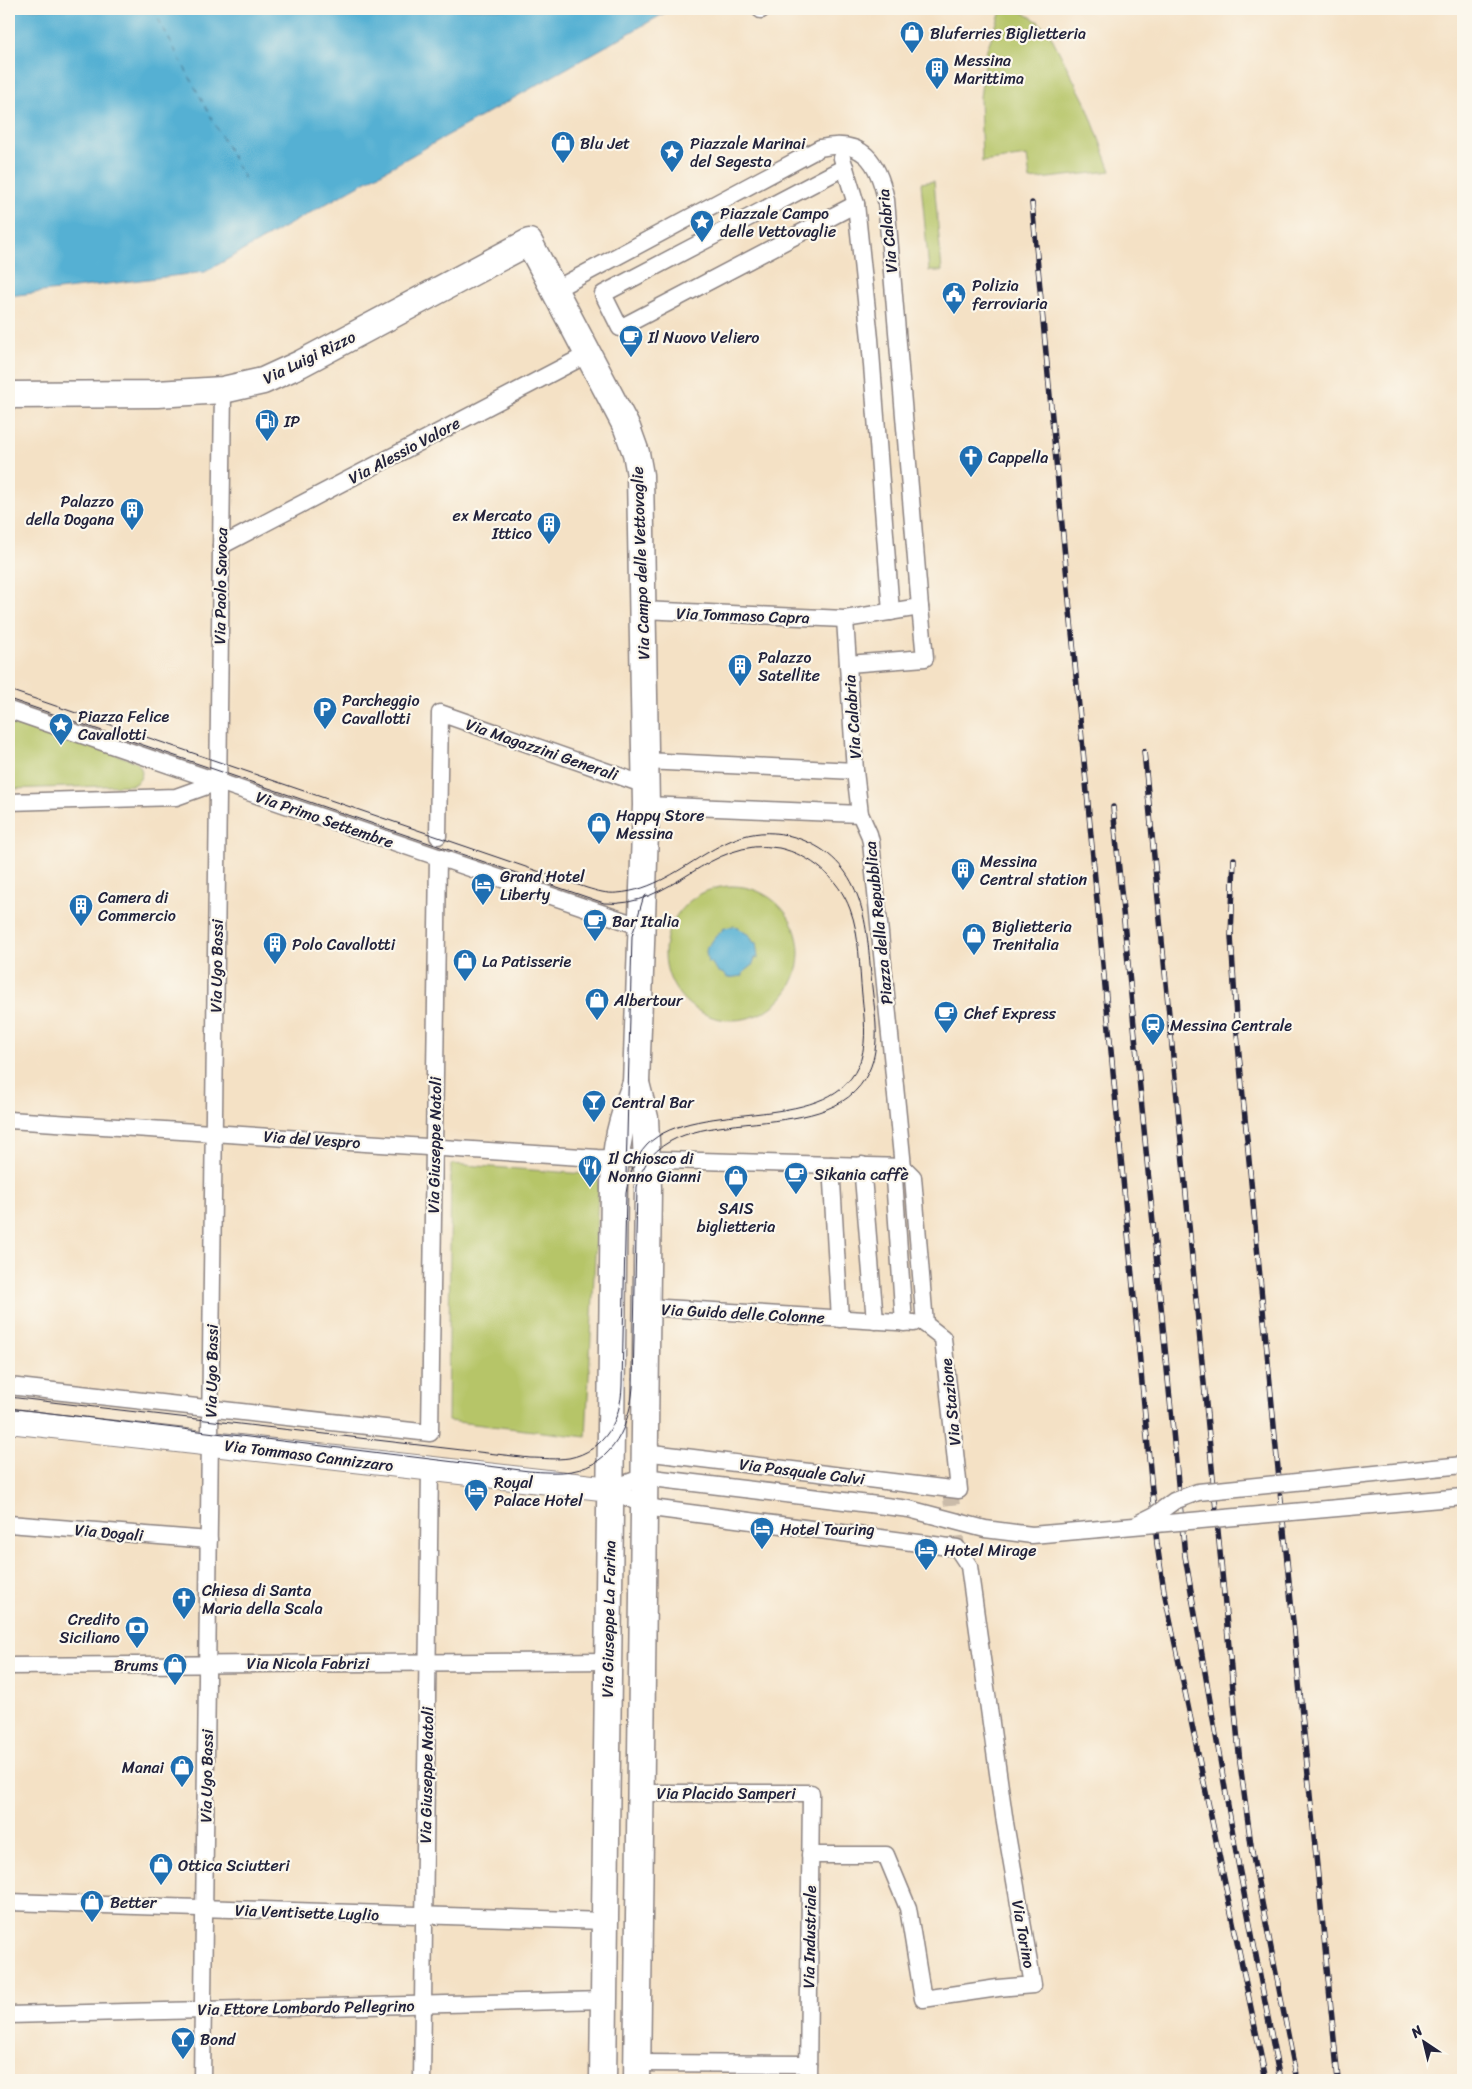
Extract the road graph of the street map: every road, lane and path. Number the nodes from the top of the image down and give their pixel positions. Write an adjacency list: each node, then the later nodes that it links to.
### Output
1 (835, 145): 2 (street, Via Calabria); 5 (street); 10 (street, Via Calabria)
2 (845, 167): 3 (street, Via Calabria); 3 (street)
3 (856, 204): 12 (street, Via Calabria)
4 (529, 242): 5 (main road, Via Campo delle Vettovaglie); 7 (main road, Via Luigi Rizzo)
5 (554, 290): 6 (main road, Via Campo delle Vettovaglie)
6 (588, 354): 9 (street, Via Alessio Valore); 11 (main road, Via Campo delle Vettovaglie)
7 (223, 390): 8 (main road, Via Luigi Rizzo); 9 (street, Via Paolo Savoca)
8 (9, 395)
9 (221, 546): 17 (street, Via Paolo Savoca)
10 (920, 607): 12 (street); 14 (street, Via Calabria)
11 (642, 610): 13 (street, Via Tommaso Capra); 18 (main road, Via Campo delle Vettovaglie)
12 (891, 612): 13 (street)
13 (845, 619): 14 (street, Via Calabria)
14 (848, 664): 16 (street, Via Calabria)
15 (9, 710): 17 (street, Via Primo Settembre)
16 (855, 771): 18 (street); 20 (street, Piazza della Repubblica)
17 (218, 782): 19 (street); 22 (street, Via Primo Settembre); 26 (street, Via Ugo Bassi)
18 (646, 784): 20 (street); 21 (street, Via Magazzini Generali); 23 (main road)
19 (9, 802)
20 (860, 814): 32 (street, Piazza della Repubblica)
21 (438, 836)
22 (438, 857): 23 (street, Via Primo Settembre); 27 (street, Via Giuseppe Natoli)
23 (642, 928): 24 (main road)
24 (636, 1083): 28 (main road, Via Giuseppe La Farina); 29 (main road, Via Giuseppe La Farina)
25 (9, 1120): 26 (street, Via del Vespro)
26 (214, 1132): 27 (street, Via del Vespro); 39 (street, Via Ugo Bassi)
27 (434, 1146): 28 (street, Via del Vespro); 39 (street, Via Giuseppe Natoli)
28 (615, 1158): 29 (street); 45 (main road, Via Giuseppe La Farina)
29 (647, 1159): 30 (street); 33 (main road, Via Giuseppe La Farina)
30 (831, 1165): 31 (street); 34 (street)
31 (862, 1166): 32 (street); 35 (street)
32 (903, 1167): 36 (street, Piazza della Repubblica); 37 (street)
33 (647, 1307): 34 (street, Via Guido delle Colonne); 42 (main road, Via Giuseppe La Farina)
34 (840, 1319): 35 (street, Via Guido delle Colonne)
35 (875, 1321): 36 (street, Via Guido delle Colonne)
36 (904, 1323): 37 (street, Via Guido delle Colonne)
37 (925, 1324): 46 (street, Via Stazione)
38 (9, 1386): 39 (street)
39 (210, 1408): 41 (street, Via Ugo Bassi)
40 (9, 1421): 41 (street, Via Tommaso Cannizzaro)
41 (210, 1444): 44 (street, Via Tommaso Cannizzaro); 51 (street, Via Ugo Bassi)
42 (644, 1464): 45 (street); 46 (street, Via Pasquale Calvi); 48 (main road, Via Giuseppe La Farina); 50 (street, bridge)
43 (1463, 1465): 50 (street, bridge)
44 (430, 1469): 45 (street, Via Tommaso Cannizzaro); 53 (street, Via Giuseppe Natoli)
45 (610, 1489): 48 (street); 52 (main road, Via Giuseppe La Farina)
46 (959, 1490)
47 (1463, 1497): 50 (street, bridge)
48 (643, 1505): 56 (main road, Via Giuseppe La Farina); 58 (street, Via Torino)
49 (9, 1524): 51 (street, Via Dogali)
50 (1130, 1526)
51 (209, 1540): 54 (street, Via Ugo Bassi)
52 (608, 1661): 53 (street, Via Nicola Fabrizi); 62 (main road, Via Giuseppe La Farina)
53 (427, 1662): 54 (street, Via Nicola Fabrizi); 61 (street, Via Giuseppe Natoli)
54 (208, 1664): 55 (street, Via Nicola Fabrizi); 60 (street, Via Ugo Bassi)
55 (9, 1666)
56 (640, 1792): 57 (street, Via Placido Samperi); 68 (main road, Via Giuseppe La Farina)
57 (811, 1793): 58 (street, Via Industriale)
58 (810, 1855): 67 (street, Via Industriale)
59 (9, 1902): 60 (street, Via Ventisette Luglio)
60 (204, 1908): 61 (street, Via Ventisette Luglio); 65 (street, Via Ugo Bassi)
61 (424, 1915): 62 (street, Via Ventisette Luglio); 64 (street, Via Giuseppe Natoli)
62 (604, 1921): 63 (main road, Via Giuseppe La Farina)
63 (604, 2000): 64 (street, Via Ettore Lombardo Pellegrino); 71 (main road, Via Giuseppe La Farina)
64 (423, 2004): 65 (street, Via Ettore Lombardo Pellegrino); 70 (street, Via Giuseppe Natoli)
65 (203, 2010): 66 (street, Via Ettore Lombardo Pellegrino); 69 (street, Via Ugo Bassi)
66 (9, 2015)
67 (808, 2064): 68 (street); 72 (street, Via Industriale)
68 (637, 2071)
69 (202, 2080)
70 (422, 2080)
71 (602, 2080)
72 (808, 2080)

